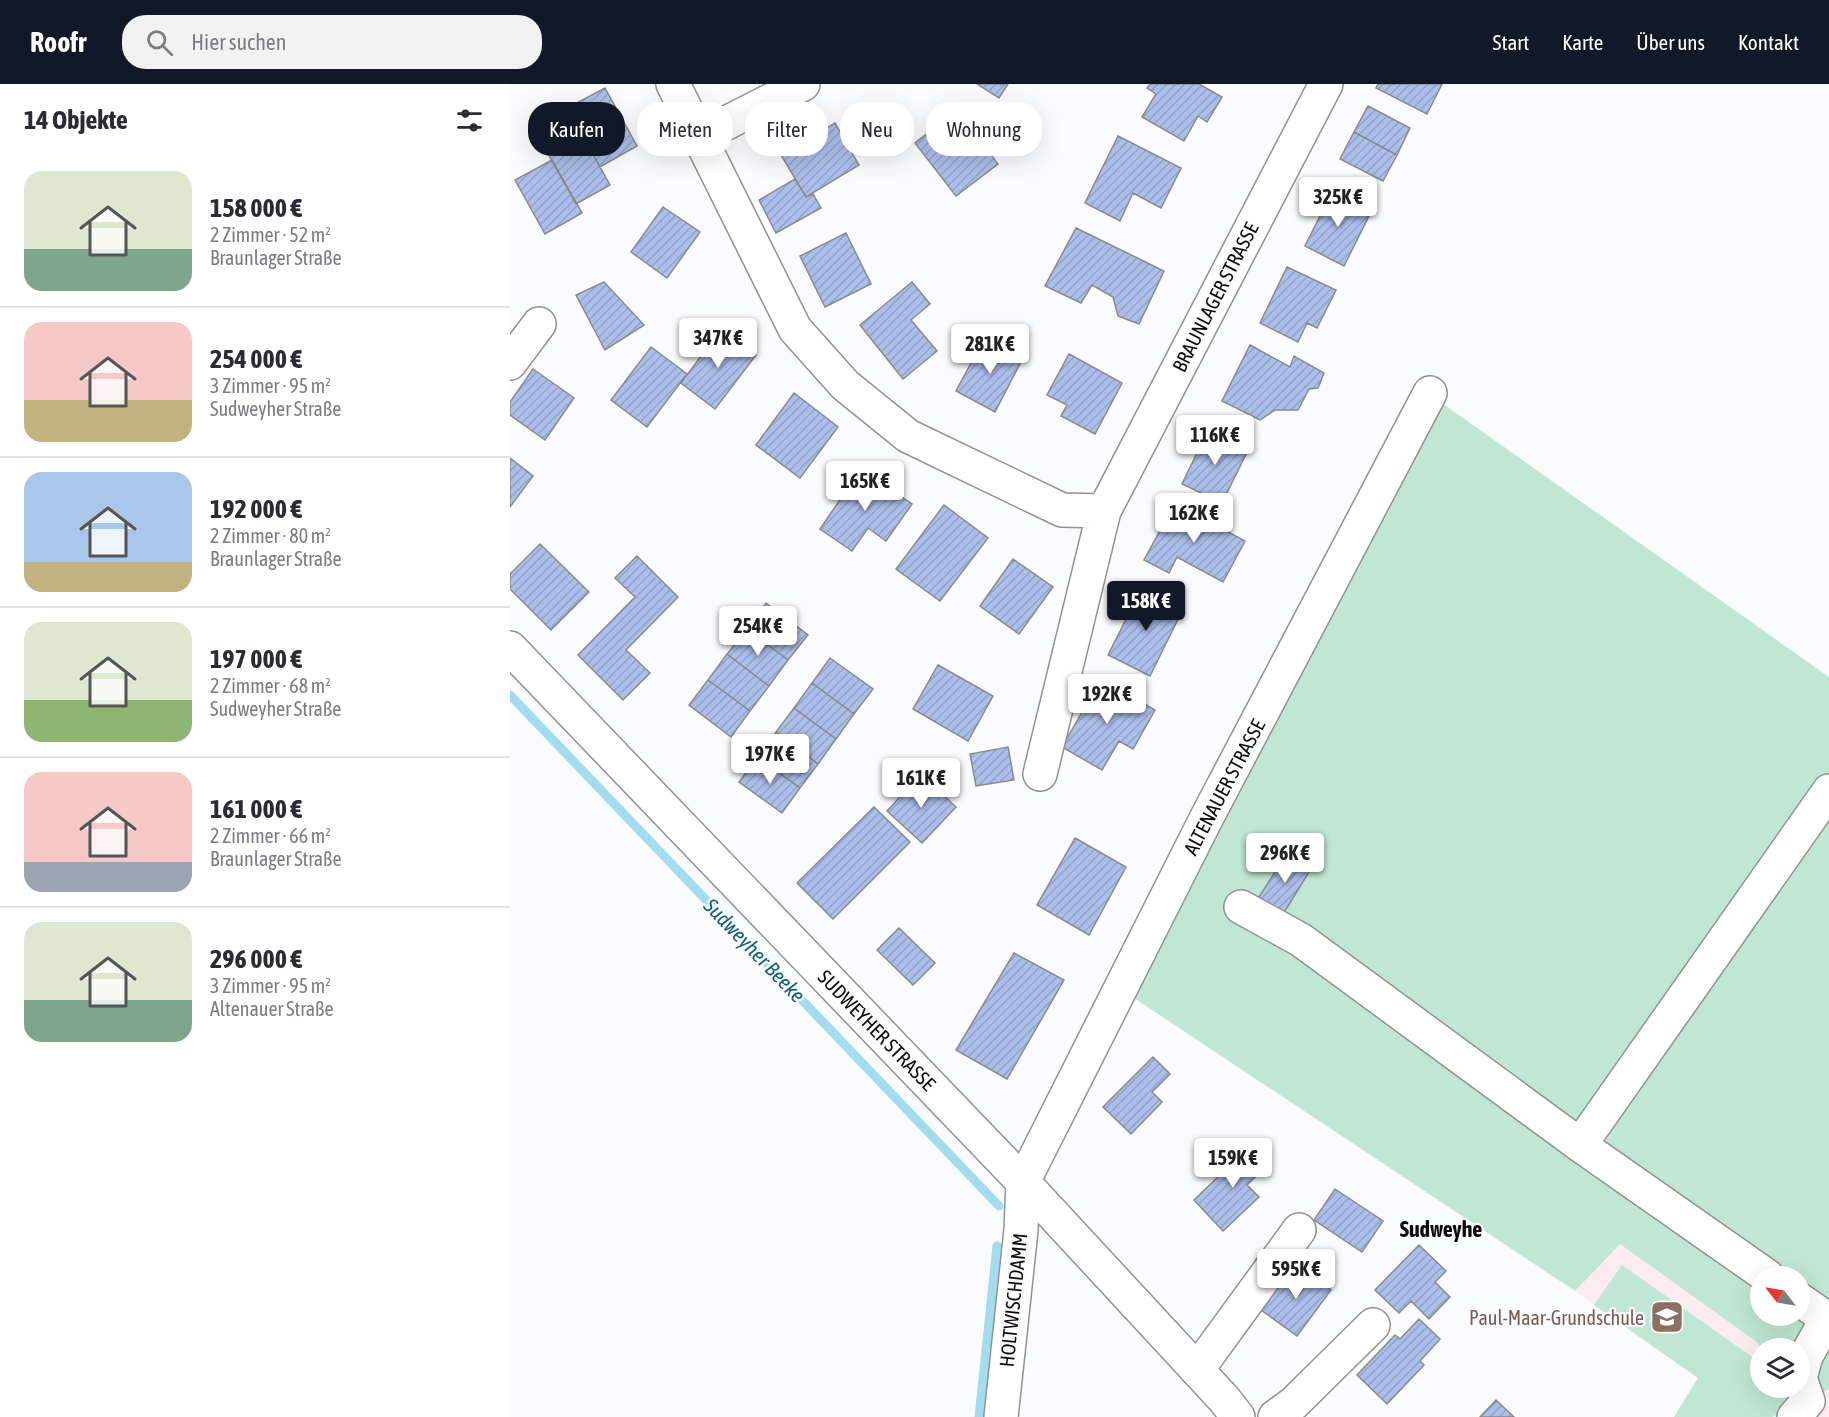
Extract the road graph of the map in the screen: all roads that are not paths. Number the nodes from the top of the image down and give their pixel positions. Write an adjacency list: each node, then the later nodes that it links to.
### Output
1 (673, 84): 4 (street)
2 (803, 84): 5 (street)
3 (1326, 84): 10 (street, BRAUNLAGER STRASSE)
4 (682, 102)
5 (733, 119)
6 (709, 156): 10 (street)
7 (539, 324): 8 (street)
8 (510, 363)
9 (1430, 393): 16 (street, ALTENAUER STRASSE)
10 (1104, 511): 12 (street, BRAUNLAGER STRASSE)
11 (510, 648): 16 (street, SUDWEYHER STRASSE)
12 (1040, 774)
13 (1829, 791): 15 (street)
14 (1241, 907): 15 (street)
15 (1580, 1145): 18 (street)
16 (1023, 1182): 22 (street, SUDWEYHER STRASSE); 23 (street, HOLTWISCHDAMM)
17 (1299, 1230): 22 (street)
18 (1753, 1266)
19 (1810, 1307): 20 (street)
20 (1828, 1319): 26 (street)
21 (1373, 1325): 25 (street)
22 (1197, 1370): 24 (street, SUDWEYHER STRASSE)
23 (1001, 1417)
24 (1238, 1417)
25 (1275, 1417)
26 (1794, 1417)

